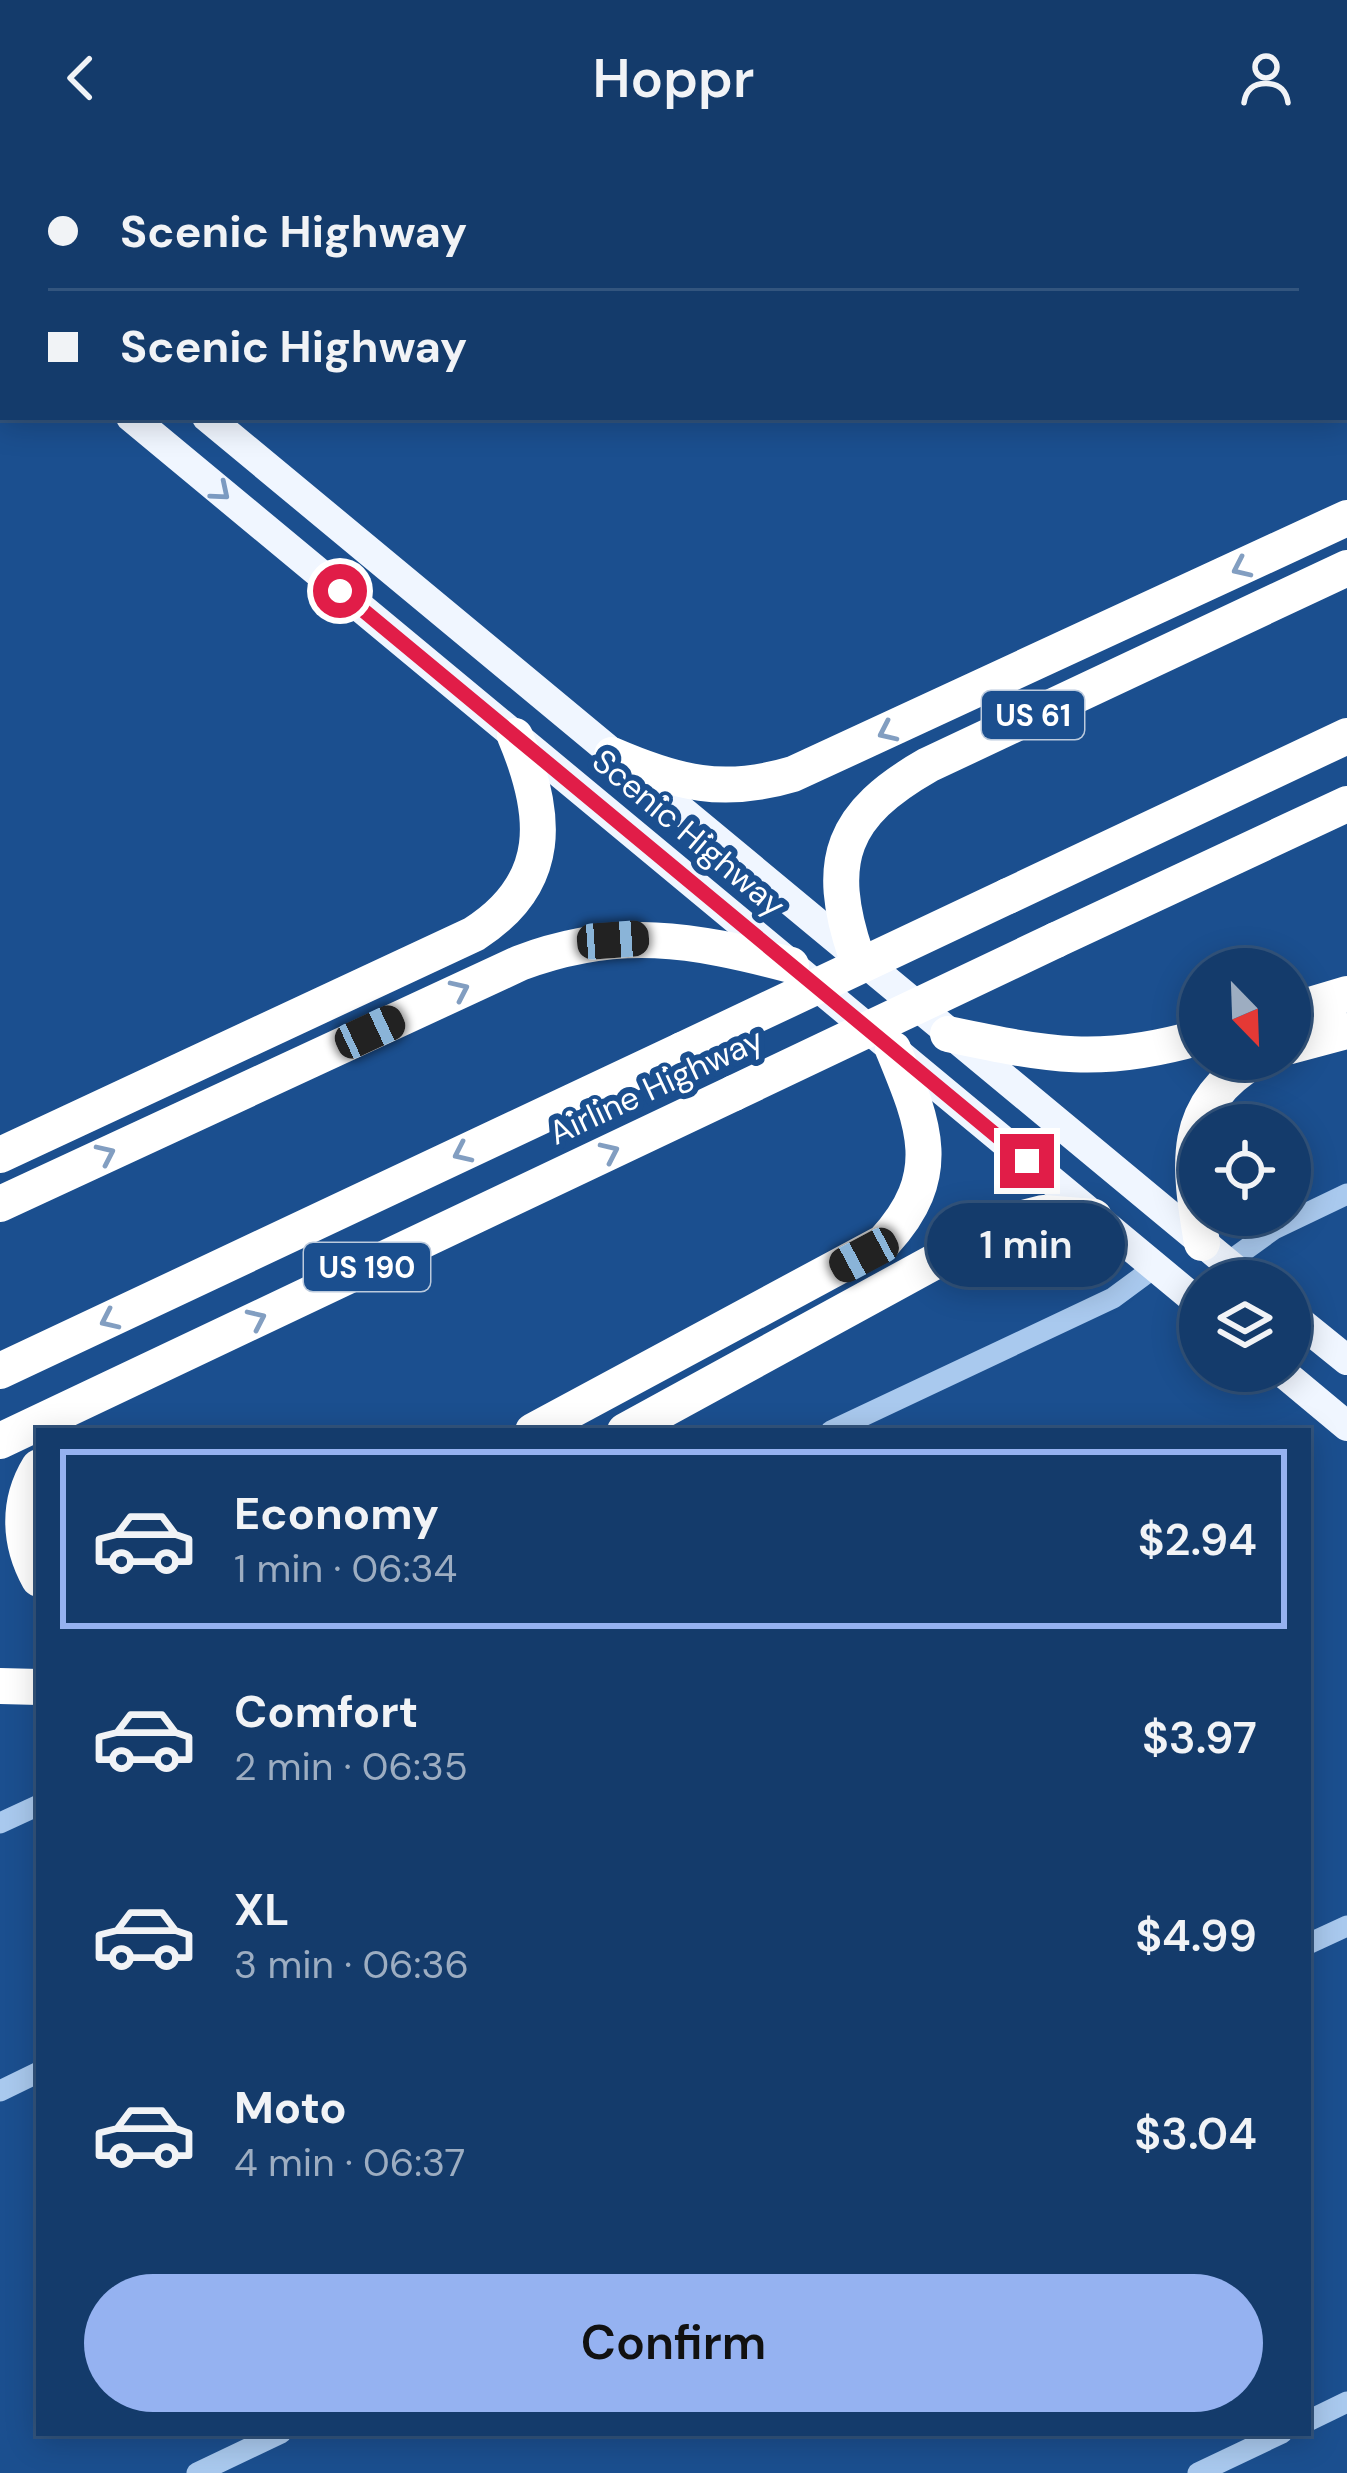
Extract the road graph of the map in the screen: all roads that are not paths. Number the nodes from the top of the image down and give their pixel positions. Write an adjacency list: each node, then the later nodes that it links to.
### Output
1 (135, 420): 5 (main road, Scenic Highway, one-way to 5)
2 (211, 420): 7 (main road, Scenic Highway)
3 (1347, 518): 7 (highway, one-way to 7)
4 (1347, 568): 9 (highway, US 61)
5 (515, 736): 10 (main road, Scenic Highway); 19 (highway)
6 (1347, 736): 31 (highway, Airline Highway, one-way to 31, bridge)
7 (612, 755): 9 (main road, Scenic Highway)
8 (1347, 804): 29 (highway, Airline Highway / US 190, one-way to 8, bridge)
9 (856, 955): 14 (main road, Scenic Highway)
10 (791, 964): 17 (main road, Scenic Highway); 21 (highway, one-way to 10)
11 (1347, 994): 12 (highway)
12 (1311, 1005)
13 (1347, 1031): 15 (highway)
14 (948, 1034): 16 (highway); 23 (main road, Scenic Highway)
15 (1311, 1040)
16 (1179, 1043)
17 (893, 1049): 22 (main road, Scenic Highway); 35 (highway)
18 (1229, 1080): 24 (highway)
19 (0, 1154)
20 (1347, 1194): 25 (street)
21 (0, 1204)
22 (1094, 1217): 26 (main road, Scenic Highway); 36 (highway)
23 (1224, 1260)
24 (1225, 1260)
25 (1229, 1260)
26 (1155, 1267): 27 (main road, Scenic Highway); 37 (street)
27 (1179, 1287)
28 (1311, 1331): 30 (main road)
29 (190, 1351): 34 (highway); 38 (highway, Airline Highway / US 190)
30 (1347, 1360)
31 (0, 1371)
32 (1306, 1392): 33 (main road)
33 (1347, 1426)
34 (74, 1428)
35 (538, 1428)
36 (630, 1428)
37 (837, 1428)
38 (0, 1442)
39 (36, 1473): 40 (highway)
40 (36, 1570)
41 (0, 1686): 42 (highway)
42 (36, 1687)
43 (36, 1806): 44 (street)
44 (0, 1823)
45 (1347, 1925): 46 (street)
46 (1311, 1943)
47 (36, 2073): 48 (street)
48 (0, 2091)
49 (1347, 2402): 50 (street)
50 (1311, 2420)
51 (275, 2436): 53 (street)
52 (1276, 2436): 54 (street)
53 (197, 2473)
54 (1198, 2473)

